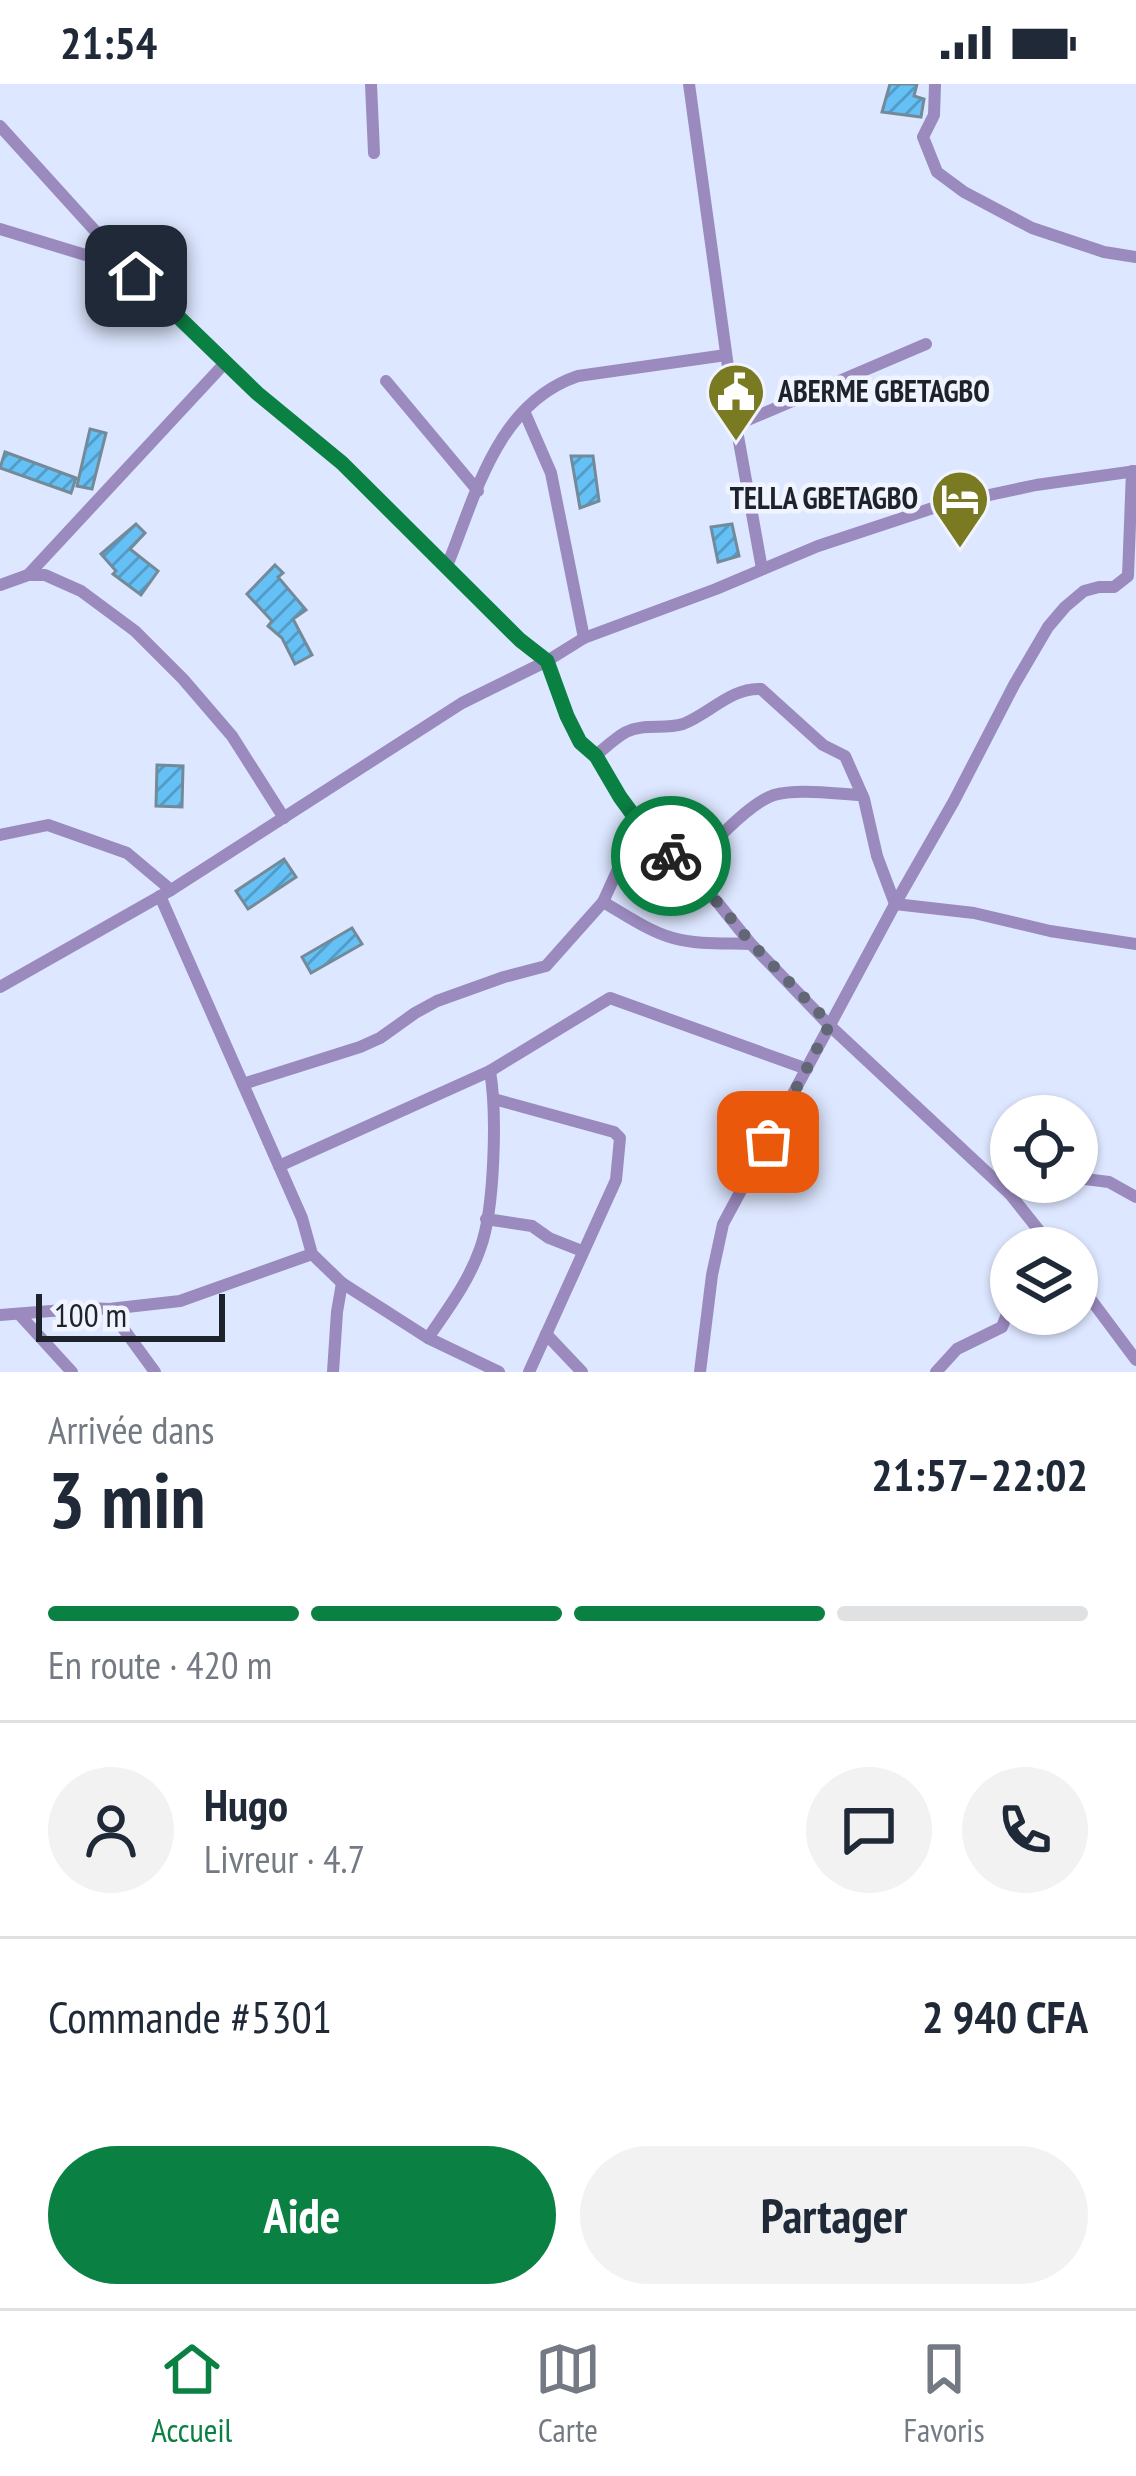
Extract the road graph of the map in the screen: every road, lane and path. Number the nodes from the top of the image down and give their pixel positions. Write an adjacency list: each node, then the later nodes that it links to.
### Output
1 (371, 84): 5 (street)
2 (689, 84): 10 (street)
3 (935, 84): 7 (street)
4 (0, 126): 8 (street)
5 (374, 153)
6 (0, 230): 8 (street)
7 (1136, 256)
8 (129, 268): 11 (street)
9 (926, 344): 14 (street)
10 (726, 355): 13 (street); 14 (street)
11 (225, 363): 17 (street); 19 (street)
12 (386, 381): 16 (street)
13 (524, 410): 16 (street); 22 (street)
14 (736, 425): 18 (street)
15 (1134, 471): 18 (street); 20 (street)
16 (478, 491): 17 (street)
17 (446, 566): 23 (street)
18 (762, 568): 22 (street)
19 (28, 575): 21 (street); 26 (street)
20 (1132, 577): 32 (street)
21 (0, 585)
22 (584, 638): 23 (street)
23 (547, 661): 24 (street); 26 (street)
24 (596, 756): 25 (street); 27 (street)
25 (862, 795): 29 (street); 32 (street)
26 (284, 818): 30 (street)
27 (639, 823): 29 (street); 31 (street)
28 (0, 835): 30 (street)
29 (688, 873): 33 (street)
30 (166, 893): 35 (street); 39 (street)
31 (603, 902): 33 (street); 39 (street)
32 (895, 904): 34 (street); 36 (street)
33 (752, 944): 36 (street)
34 (1136, 944)
35 (0, 987)
36 (830, 1024): 37 (street); 42 (street)
37 (806, 1069): 38 (street); 65 (street)
38 (490, 1070): 40 (street); 41 (street)
39 (243, 1084): 41 (street)
40 (494, 1100): 46 (street); 48 (street)
41 (279, 1166): 49 (street)
42 (990, 1175)
43 (1098, 1180): 44 (street)
44 (1136, 1197)
45 (1017, 1203): 47 (street)
46 (487, 1220): 48 (street); 57 (street)
47 (1036, 1227)
48 (582, 1251): 56 (street)
49 (312, 1254): 50 (street); 51 (street)
50 (342, 1283): 57 (street); 61 (street)
51 (109, 1309): 53 (street); 60 (street)
52 (1098, 1309): 58 (street)
53 (19, 1314): 54 (street); 59 (street)
54 (0, 1315)
55 (990, 1333): 66 (street)
56 (546, 1334): 63 (street); 64 (street)
57 (428, 1338): 62 (street)
58 (1136, 1360)
59 (72, 1372)
60 (155, 1372)
61 (333, 1372)
62 (499, 1372)
63 (529, 1372)
64 (582, 1372)
65 (700, 1372)
66 (936, 1372)

